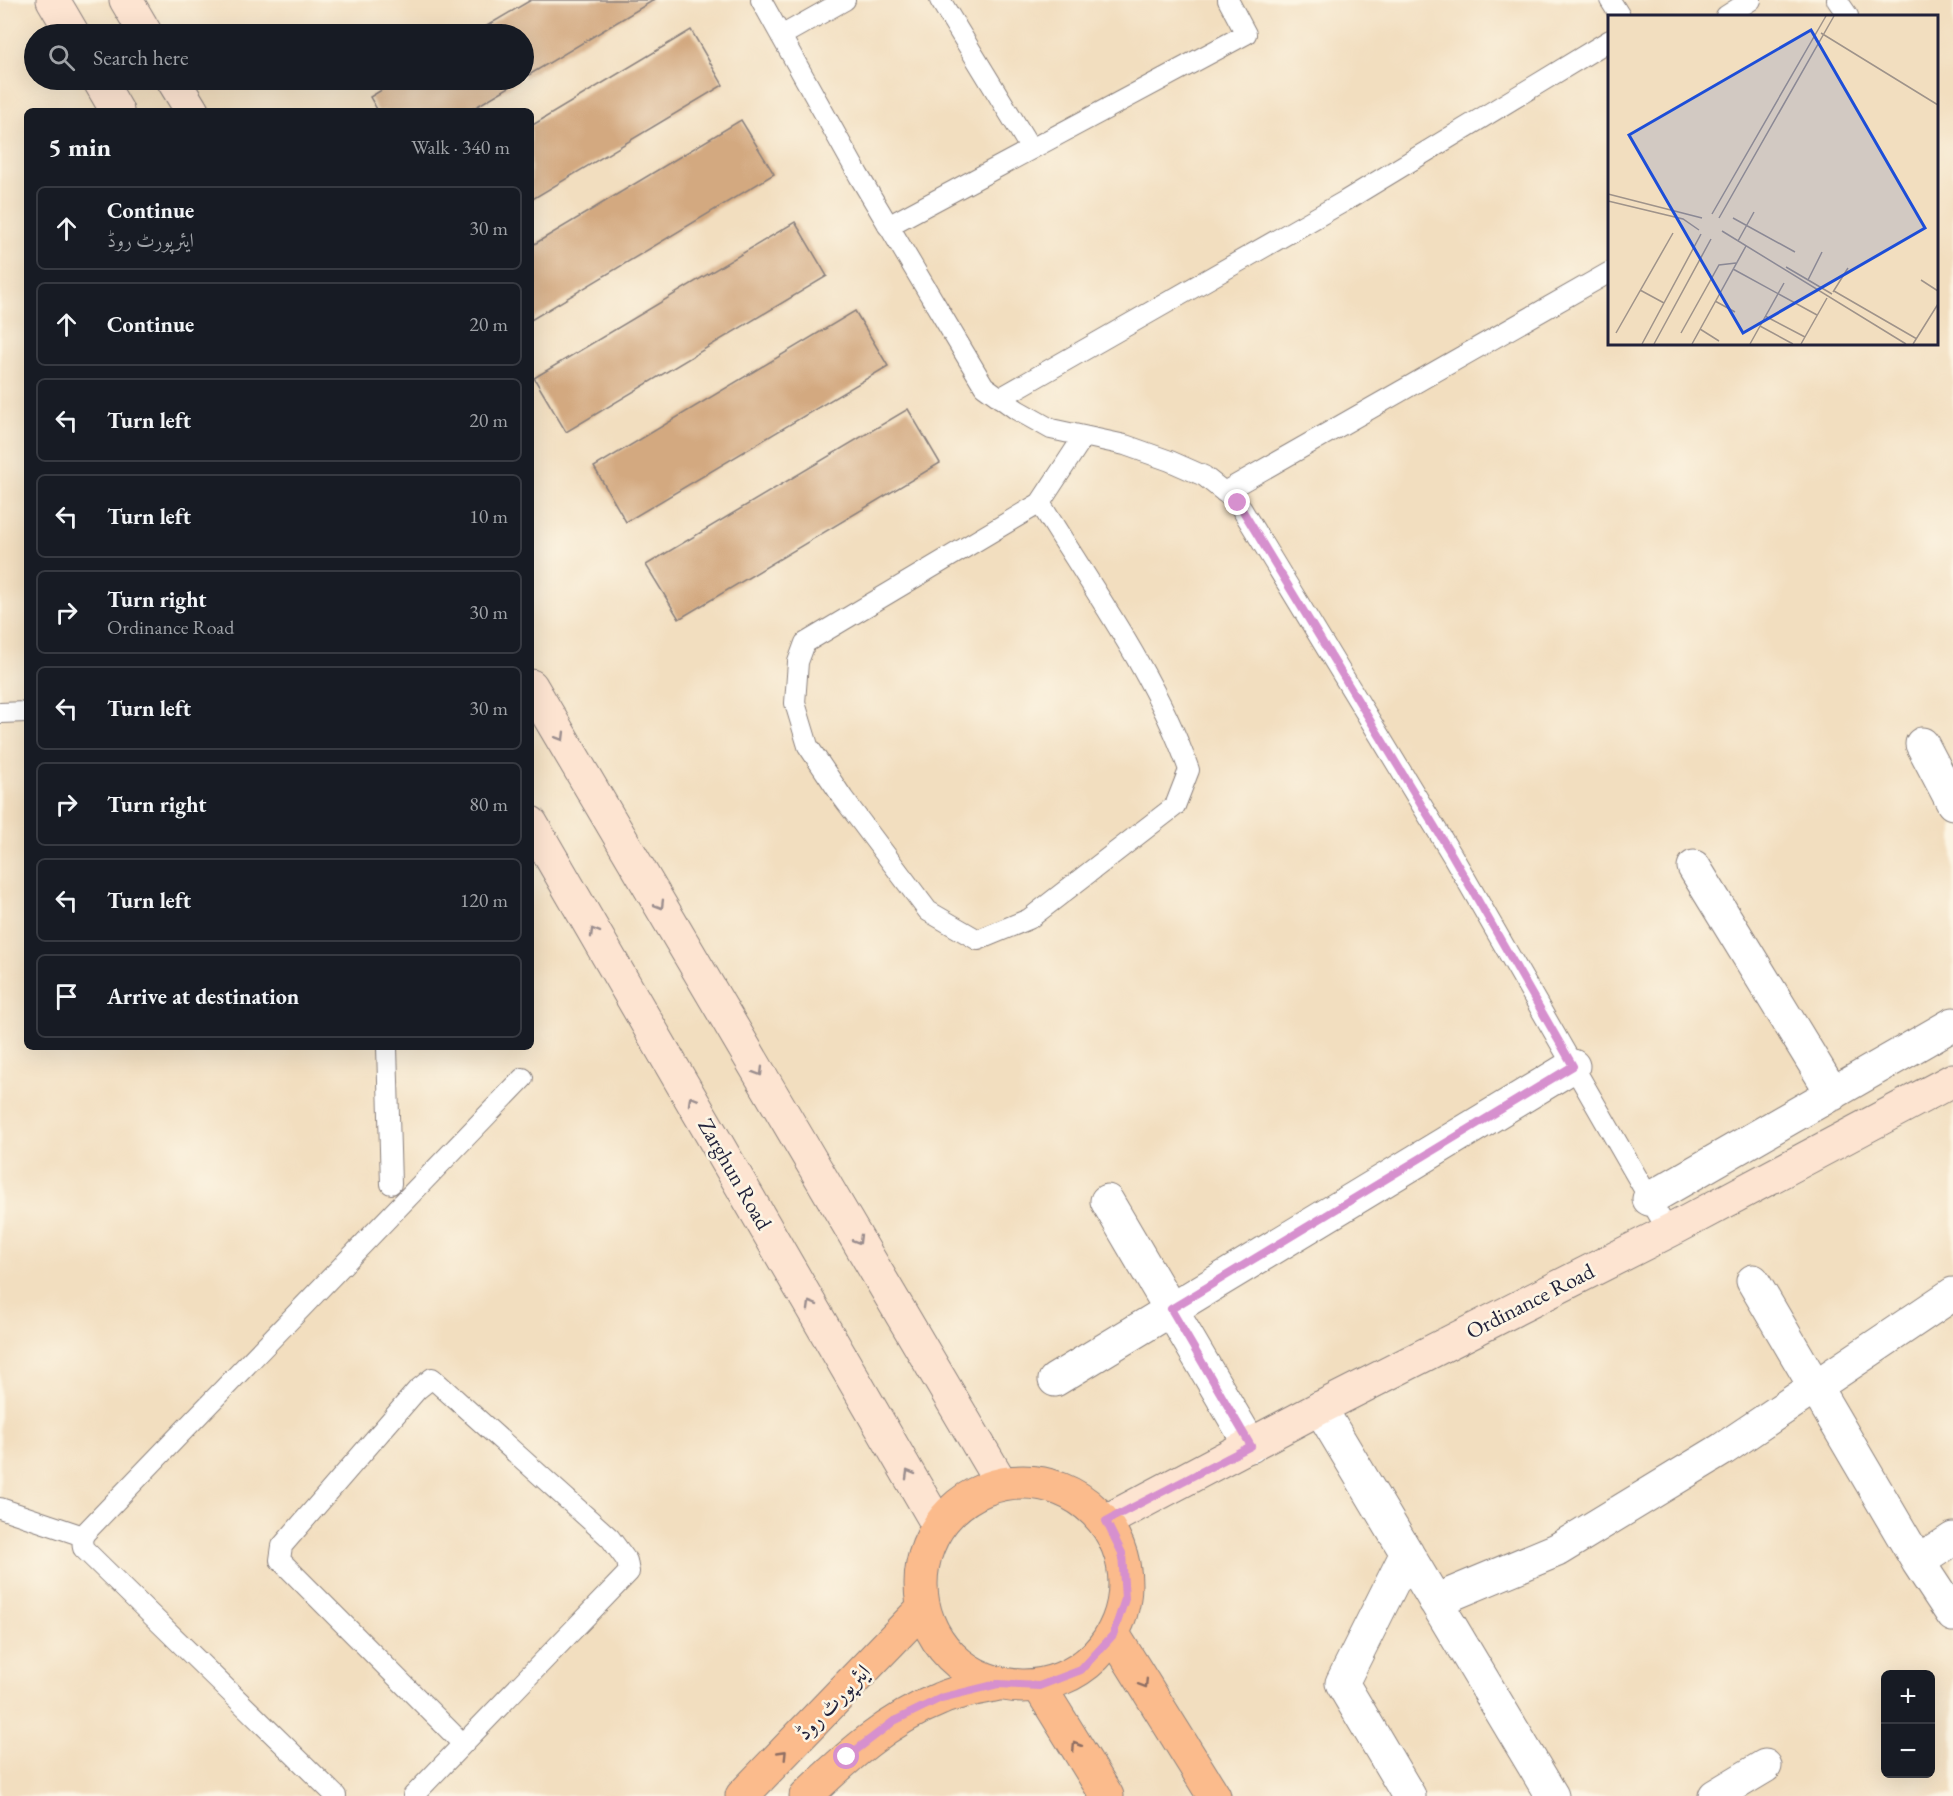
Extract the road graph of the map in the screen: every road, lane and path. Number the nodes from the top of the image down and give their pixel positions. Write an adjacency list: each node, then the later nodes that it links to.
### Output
1 (53, 0): 13 (street)
2 (126, 0): 14 (street)
3 (761, 0): 15 (lane)
4 (845, 0): 15 (lane)
5 (940, 0): 21 (lane)
6 (1227, 0): 21 (lane)
7 (1610, 0): 10 (lane)
8 (1751, 0): 11 (lane)
9 (1837, 0): 12 (lane)
10 (1619, 15)
11 (1728, 15)
12 (1847, 15)
13 (67, 24)
14 (140, 24)
15 (781, 36): 22 (lane)
16 (1608, 41): 24 (lane)
17 (105, 90): 19 (street)
18 (179, 90): 20 (street)
19 (115, 108)
20 (190, 108)
21 (1031, 149): 22 (lane)
22 (888, 226): 24 (lane)
23 (1608, 273): 26 (lane)
24 (1000, 398): 25 (lane)
25 (1084, 436): 26 (lane); 27 (lane)
26 (1224, 492): 37 (lane)
27 (1040, 503): 27 (lane)
28 (534, 691): 52 (street, one-way to 52)
29 (1, 711): 30 (lane)
30 (24, 712)
31 (1922, 744): 32 (street)
32 (1953, 803)
33 (534, 828): 55 (street, Zarghun Road, one-way to 33)
34 (1694, 867): 40 (street)
35 (1953, 1024): 40 (street)
36 (387, 1050): 41 (lane)
37 (1573, 1066): 42 (lane); 47 (street)
38 (523, 1078): 56 (lane)
39 (1953, 1080): 44 (street, Ordinance Road)
40 (1833, 1094): 42 (street)
41 (391, 1184)
42 (1649, 1199): 44 (lane)
43 (1107, 1201): 47 (street)
44 (1668, 1231): 50 (street, Ordinance Road)
45 (1753, 1281): 49 (street)
46 (1953, 1294): 49 (street)
47 (1171, 1309): 48 (street); 51 (street)
48 (1055, 1380)
49 (1816, 1386): 59 (street); 60 (street)
50 (1320, 1408): 51 (street, Ordinance Road); 58 (street)
51 (1251, 1446): 54 (street, Ordinance Road)
52 (1001, 1483): 54 (main road); 55 (main road)
53 (0, 1508): 56 (lane)
54 (1106, 1521): 63 (main road)
55 (938, 1525): 61 (main road)
56 (83, 1536): 68 (lane)
57 (1953, 1539): 59 (street)
58 (1407, 1553): 60 (street); 74 (street)
59 (1918, 1562): 62 (street)
60 (1435, 1600): 75 (street)
61 (923, 1608): 64 (main road); 70 (main road, ایئرپورٹ روڈ, one-way to 61)
62 (1953, 1615)
63 (1113, 1635): 65 (main road); 73 (main road, one-way to 73)
64 (998, 1684): 65 (main road); 71 (main road)
65 (1039, 1686): 72 (main road, one-way to 65)
66 (463, 1744): 66 (lane); 69 (lane)
67 (1765, 1766): 76 (street)
68 (336, 1796)
69 (413, 1796)
70 (742, 1796)
71 (806, 1796)
72 (1107, 1796)
73 (1214, 1796)
74 (1409, 1796)
75 (1552, 1796)
76 (1715, 1796)

